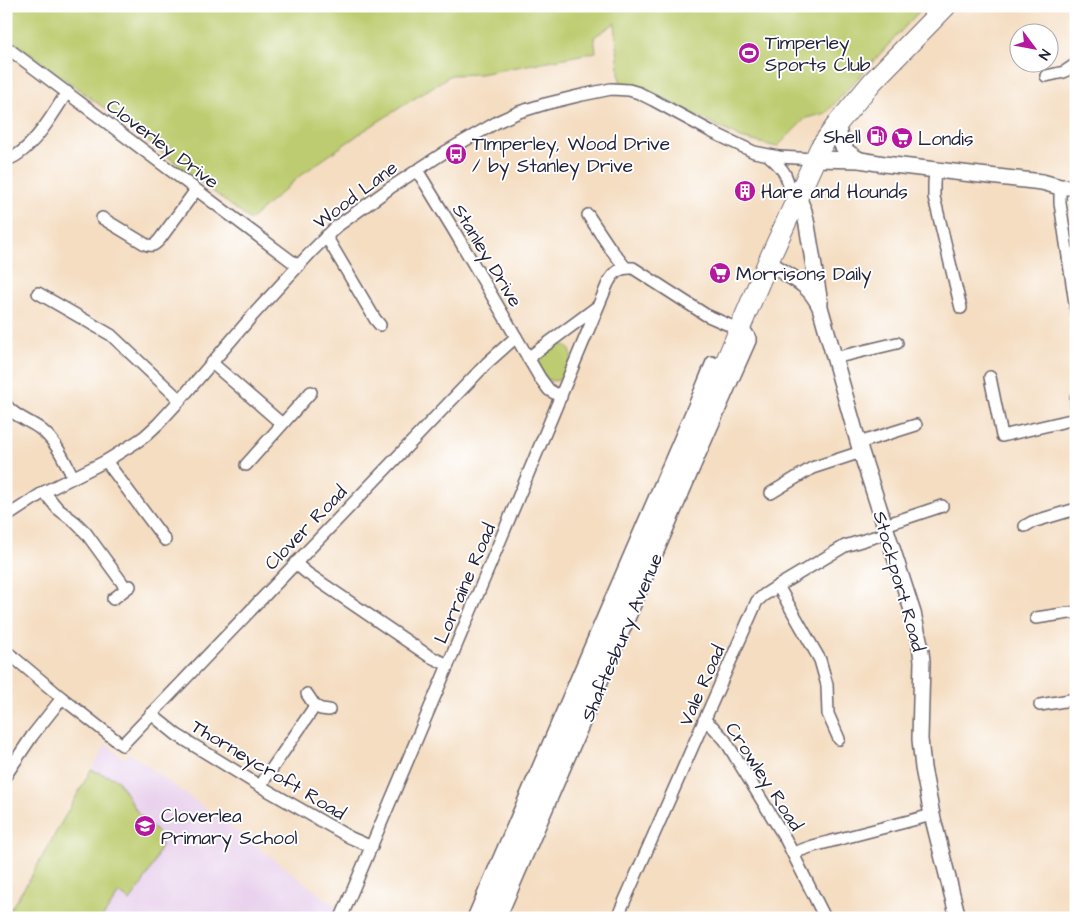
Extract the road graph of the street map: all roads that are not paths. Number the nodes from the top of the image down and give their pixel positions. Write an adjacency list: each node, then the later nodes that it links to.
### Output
1 (946, 6): 6 (highway)
2 (6, 47): 5 (street, Cloverley Drive)
3 (1076, 64): 4 (street)
4 (1046, 76)
5 (67, 92): 9 (street); 15 (street, Cloverley Drive)
6 (838, 123): 8 (highway); 10 (main road)
7 (768, 155): 8 (street, Wood Lane); 11 (street, Wood Lane); 16 (street)
8 (815, 159): 10 (main road); 16 (highway)
9 (6, 160)
10 (860, 160): 12 (main road)
11 (417, 170): 19 (street, Wood Lane); 30 (street, Stanley Drive)
12 (935, 170): 13 (main road); 24 (street)
13 (1060, 187): 14 (main road); 27 (street)
14 (1076, 187)
15 (196, 190): 18 (street); 21 (street, Cloverley Drive)
16 (796, 202): 20 (highway); 26 (main road, Stockport Road)
17 (588, 215): 22 (street)
18 (102, 218)
19 (326, 236): 21 (street, Wood Lane); 28 (street)
20 (768, 262): 26 (main road, Stockport Road); 29 (highway, Shaftesbury Avenue)
21 (298, 266): 34 (street, Wood Lane)
22 (625, 268): 25 (street, Lorraine Road); 29 (street)
23 (38, 294): 41 (street)
24 (962, 303)
25 (599, 306): 32 (street); 39 (street, Lorraine Road)
26 (820, 307): 33 (main road, Stockport Road)
27 (1076, 310)
28 (380, 325)
29 (740, 329): 35 (highway, Shaftesbury Avenue)
30 (516, 337): 32 (street, Stanley Drive); 59 (street, Clover Road)
31 (897, 343): 33 (street)
32 (528, 358): 39 (street, Stanley Drive)
33 (834, 358): 47 (main road, Stockport Road)
34 (212, 363): 41 (street, Wood Lane); 44 (street)
35 (720, 368): 38 (highway, Shaftesbury Avenue); 80 (street, Shaftesbury Avenue)
36 (990, 377): 43 (street)
37 (312, 392): 44 (street)
38 (707, 392): 80 (highway, Shaftesbury Avenue); 82 (street, Shaftesbury Avenue)
39 (560, 397): 65 (street, Lorraine Road)
40 (1076, 397): 43 (street)
41 (180, 400): 48 (street, Wood Lane)
42 (6, 405): 50 (street)
43 (1075, 419): 46 (street)
44 (282, 424): 49 (street)
45 (916, 425): 47 (street)
46 (1076, 431)
47 (860, 448): 52 (street); 57 (main road, Stockport Road)
48 (106, 461): 50 (street, Wood Lane); 58 (street)
49 (246, 465)
50 (73, 478): 51 (street, Wood Lane)
51 (44, 492): 55 (street, Wood Lane); 61 (street)
52 (771, 493)
53 (942, 506): 57 (street, Vale Road)
54 (1076, 510): 56 (street)
55 (6, 517)
56 (1025, 526)
57 (886, 529): 60 (street, Vale Road); 77 (main road, Stockport Road)
58 (165, 540)
59 (295, 563): 65 (street); 72 (street, Clover Road)
60 (778, 586): 73 (street, Vale Road); 74 (street)
61 (114, 598)
62 (1076, 612): 63 (street)
63 (1036, 618)
64 (6, 651): 67 (street)
65 (448, 665): 78 (street, Lorraine Road)
66 (306, 694): 70 (street)
67 (62, 698): 72 (street, Clover Road); 75 (street)
68 (1076, 699): 69 (street)
69 (1040, 705)
70 (315, 706): 71 (street); 76 (street)
71 (329, 710)
72 (151, 714): 76 (street, Thorneycroft Road)
73 (704, 720): 79 (street, Crowley Road); 85 (street, Vale Road)
74 (838, 739)
75 (6, 775)
76 (260, 786): 78 (street, Thorneycroft Road)
77 (932, 815): 79 (street); 87 (main road, Stockport Road)
78 (372, 847): 81 (street, Lorraine Road)
79 (793, 853): 86 (street, Crowley Road)
80 (501, 900): 83 (highway, Shaftesbury Avenue); 84 (street, Shaftesbury Avenue)
81 (342, 918)
82 (474, 918)
83 (487, 918)
84 (500, 918)
85 (616, 918)
86 (825, 918)
87 (958, 918)

